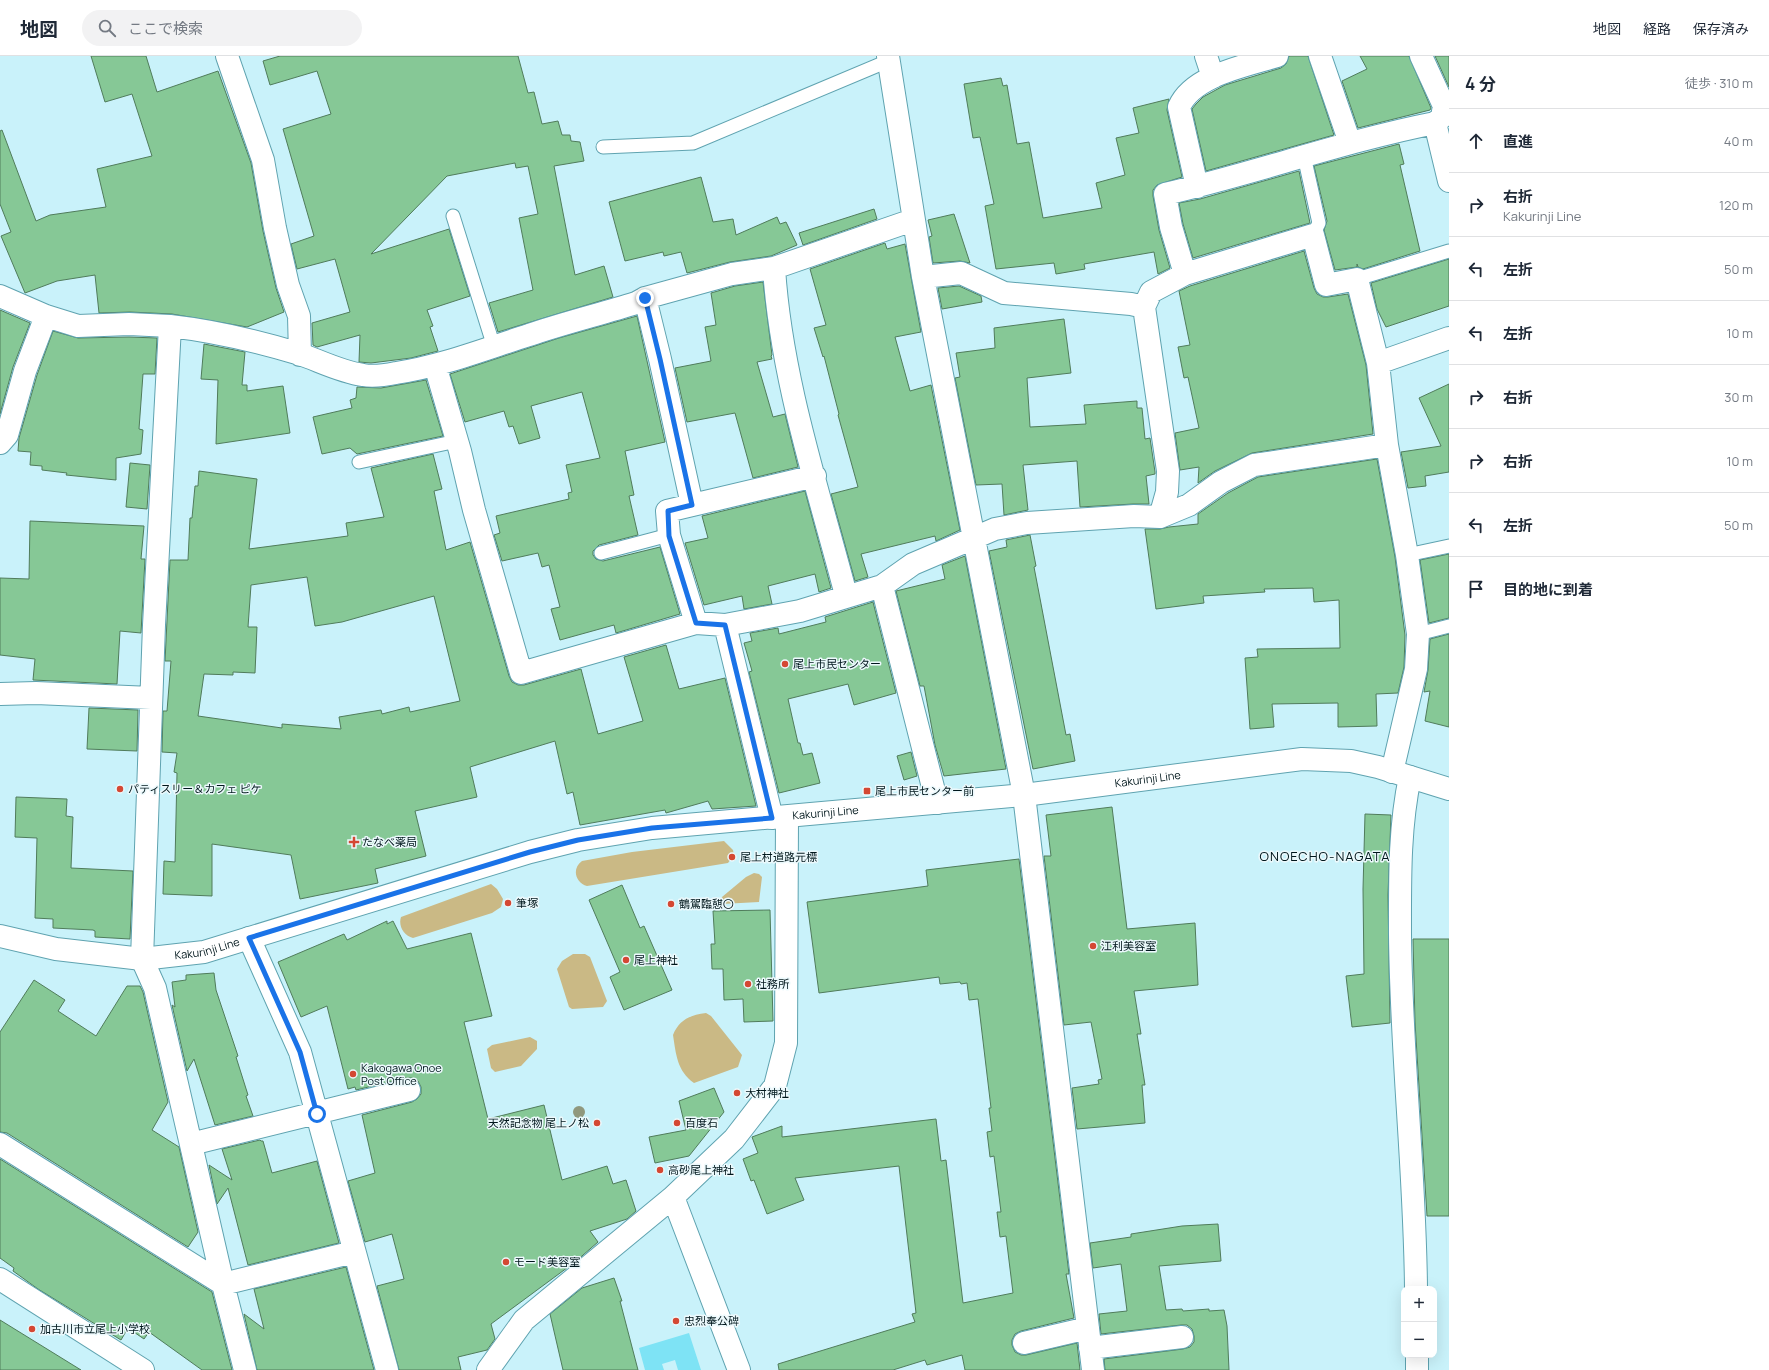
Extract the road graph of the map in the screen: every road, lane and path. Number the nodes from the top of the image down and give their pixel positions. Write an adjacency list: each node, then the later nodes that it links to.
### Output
1 (227, 56): 29 (street)
2 (1206, 56): 7 (street)
3 (1277, 56): 7 (street)
4 (1320, 56): 9 (street)
5 (1421, 56): 8 (street)
6 (888, 58): 10 (lane); 15 (street)
7 (1213, 77): 13 (street)
8 (1435, 123): 9 (street); 12 (street)
9 (1350, 143): 11 (street)
10 (603, 148)
11 (1304, 156): 13 (street); 16 (lane)
12 (1449, 180)
13 (1197, 187): 19 (street)
14 (453, 216): 28 (lane)
15 (913, 220): 18 (street); 20 (street)
16 (1313, 235): 19 (street); 21 (street)
17 (1449, 251): 21 (lane)
18 (774, 268): 23 (street); 36 (street)
19 (1185, 274): 24 (street)
20 (923, 277): 24 (street); 40 (street)
21 (1358, 279): 30 (street)
22 (0, 296): 25 (street)
23 (645, 298): 28 (street); 37 (street)
24 (1148, 299): 38 (street)
25 (46, 316): 26 (street); 33 (street)
26 (170, 326): 29 (street); 51 (street)
27 (1449, 338): 30 (street)
28 (494, 347): 31 (street)
29 (300, 355): 31 (street)
30 (1378, 363): 34 (street)
31 (435, 365): 32 (street)
32 (457, 441): 35 (lane); 46 (street)
33 (0, 443)
34 (1387, 445): 38 (street); 43 (street)
35 (359, 462)
36 (815, 476): 37 (street); 45 (street)
37 (692, 505): 39 (street)
38 (1160, 517): 40 (street)
39 (669, 536): 42 (lane); 46 (street)
40 (974, 538): 44 (street); 54 (street)
41 (1449, 546): 43 (lane)
42 (601, 554)
43 (1407, 555): 49 (street)
44 (882, 586): 45 (street); 55 (street)
45 (846, 595): 47 (street)
46 (696, 623): 47 (street)
47 (725, 625): 56 (street)
48 (1449, 626): 49 (lane)
49 (1418, 634): 52 (street)
50 (0, 694): 51 (street)
51 (151, 698): 59 (street)
52 (1401, 774): 53 (street, Kakurinji Line); 54 (street, Kakurinji Line); 68 (street)
53 (1449, 789)
54 (1024, 796): 55 (street, Kakurinji Line); 70 (street)
55 (937, 803): 56 (street, Kakurinji Line)
56 (780, 818): 58 (street, Kakurinji Line); 64 (street)
57 (0, 936): 59 (street, Kakurinji Line)
58 (249, 938): 59 (street, Kakurinji Line); 61 (street)
59 (142, 959): 63 (street)
60 (409, 1090): 61 (street)
61 (317, 1114): 63 (street); 65 (street)
62 (0, 1144): 67 (street)
63 (191, 1144): 67 (street)
64 (673, 1197): 76 (street); 77 (street)
65 (354, 1252): 67 (street); 75 (street)
66 (0, 1279): 73 (street)
67 (223, 1284): 74 (street)
68 (1416, 1286)
69 (1182, 1337): 70 (street)
70 (1089, 1338): 71 (street); 78 (street)
71 (1024, 1343)
72 (1417, 1358): 79 (street)
73 (143, 1370)
74 (245, 1370)
75 (387, 1370)
76 (488, 1370)
77 (740, 1370)
78 (1093, 1370)
79 (1417, 1370)

